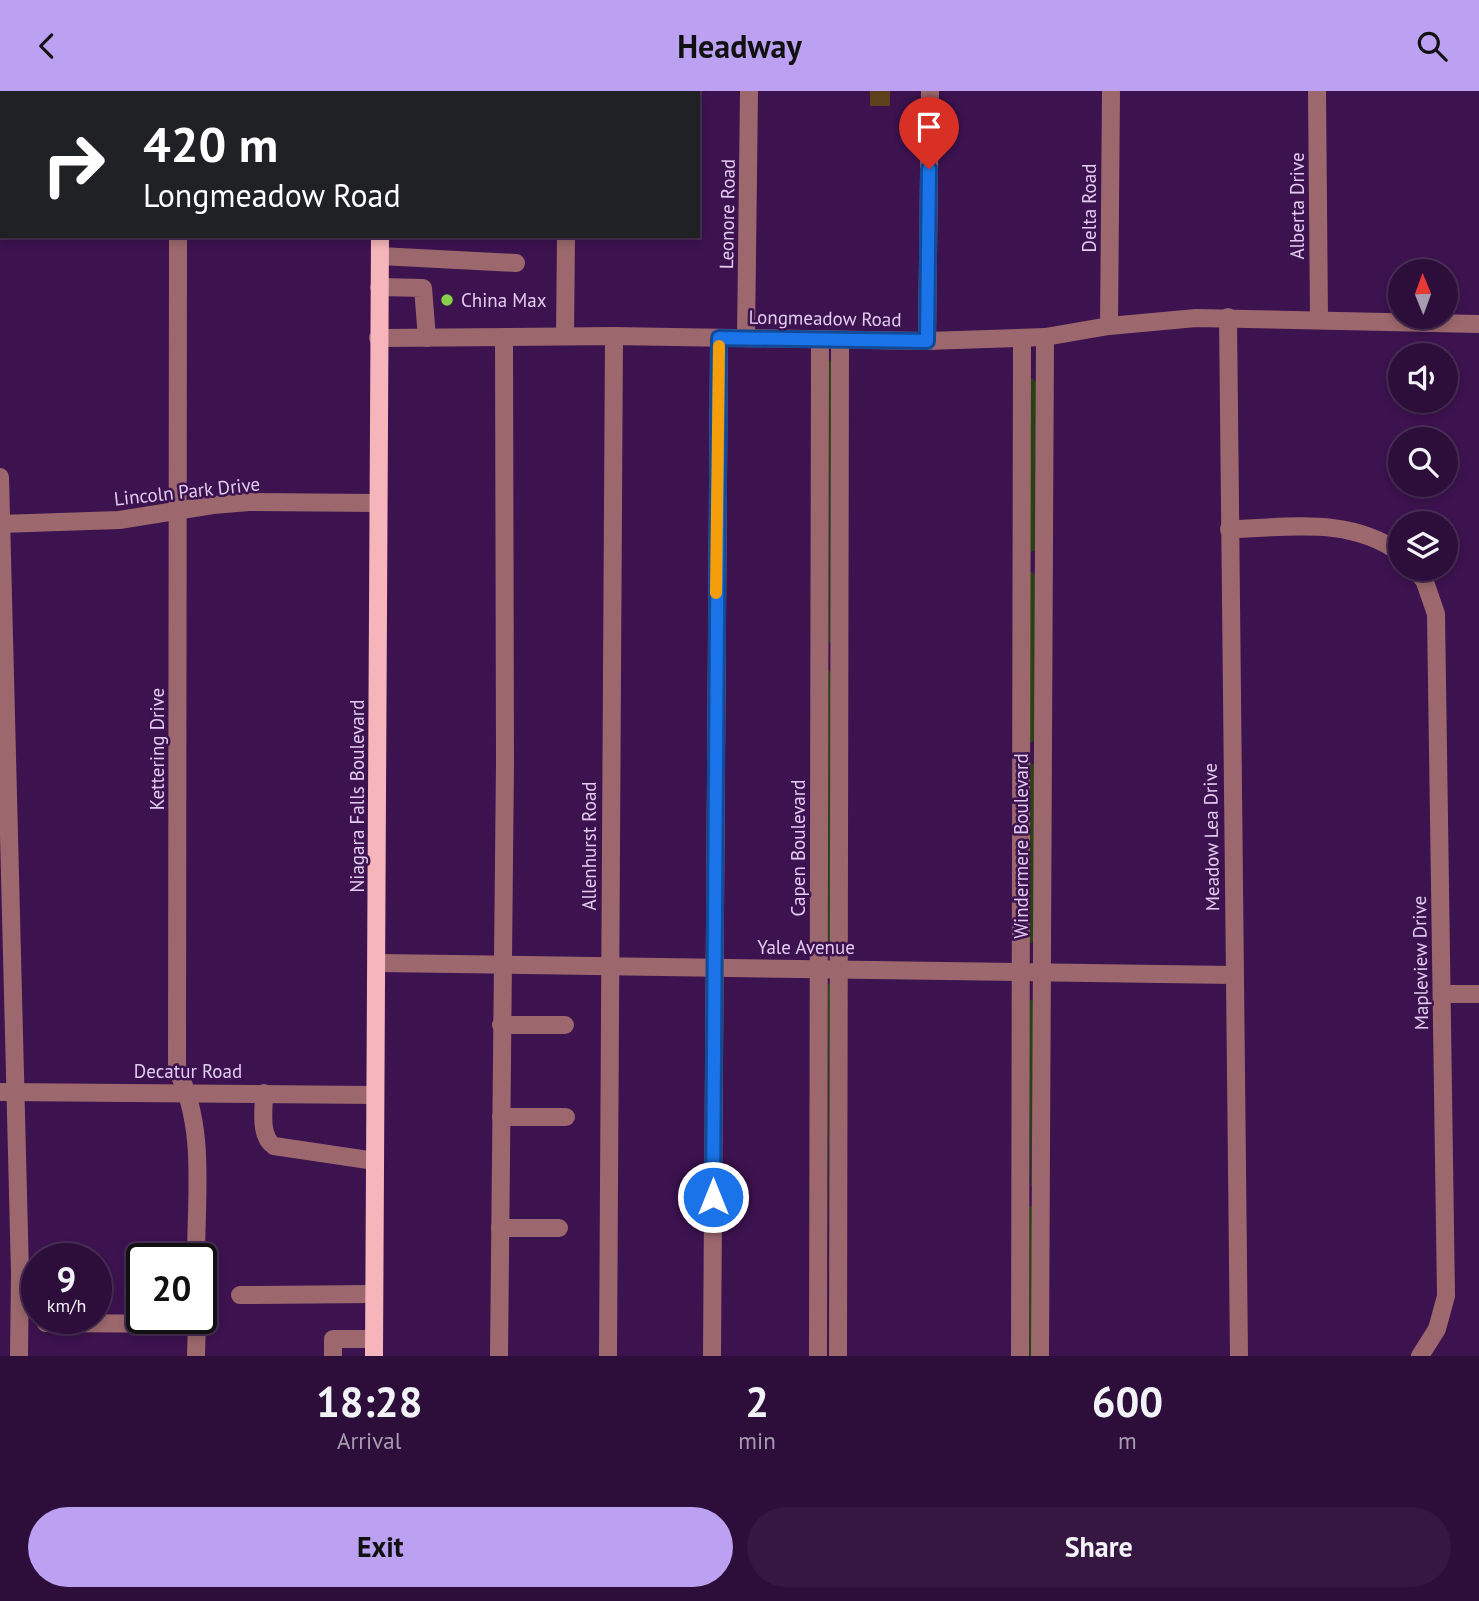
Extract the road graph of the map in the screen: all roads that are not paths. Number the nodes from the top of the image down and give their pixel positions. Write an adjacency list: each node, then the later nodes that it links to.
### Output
1 (749, 91): 22 (street, Leonore Road)
2 (930, 91): 26 (street)
3 (1111, 91): 14 (street, Delta Road)
4 (1317, 91): 12 (street, Alberta Drive)
5 (178, 238): 29 (street, Kettering Drive)
6 (380, 238): 8 (main road, Niagara Falls Boulevard)
7 (566, 238): 15 (street)
8 (380, 256): 9 (street); 10 (main road, Niagara Falls Boulevard)
9 (516, 264)
10 (379, 287): 19 (main road, Niagara Falls Boulevard); 20 (street)
11 (1228, 317): 12 (street, Longmeadow Road); 14 (street, Longmeadow Road); 31 (street, Meadow Lea Drive)
12 (1319, 320): 13 (street, Longmeadow Road)
13 (1479, 324)
14 (1109, 326): 18 (street, Longmeadow Road)
15 (565, 336): 16 (street, Longmeadow Road); 17 (street, Longmeadow Road)
16 (614, 336): 21 (street, Longmeadow Road); 42 (street, Allenhurst Road)
17 (504, 337): 20 (street, Longmeadow Road); 41 (street)
18 (1045, 337): 23 (street, Longmeadow Road); 34 (street, Windermere Boulevard)
19 (379, 338): 20 (street, Longmeadow Road); 28 (main road, Niagara Falls Boulevard)
20 (427, 338)
21 (719, 338): 22 (street, Longmeadow Road); 43 (street)
22 (746, 338): 24 (street, Longmeadow Road)
23 (1022, 338): 26 (street, Longmeadow Road); 33 (street, Windermere Boulevard)
24 (820, 340): 25 (street, Longmeadow Road); 36 (street, Capen Boulevard)
25 (840, 341): 26 (street, Longmeadow Road); 37 (street)
26 (927, 341)
27 (0, 477): 30 (street)
28 (378, 503): 29 (street, Lincoln Park Drive); 40 (main road, Niagara Falls Boulevard)
29 (178, 510): 30 (street, Lincoln Park Drive); 54 (street, Kettering Drive)
30 (0, 524): 53 (street)
31 (1229, 529): 32 (street); 48 (street, Meadow Lea Drive)
32 (1388, 545)
33 (1021, 563): 34 (street); 38 (street, Windermere Boulevard)
34 (1043, 563): 39 (street, Windermere Boulevard)
35 (1424, 581): 49 (street, Mapleview Drive)
36 (819, 657): 37 (street); 44 (street, Capen Boulevard)
37 (841, 657): 45 (street)
38 (1020, 754): 39 (street); 46 (street, Windermere Boulevard)
39 (1042, 754): 47 (street, Windermere Boulevard)
40 (378, 963): 41 (street, Yale Avenue); 56 (main road, Niagara Falls Boulevard)
41 (502, 965): 42 (street, Yale Avenue); 51 (street)
42 (609, 966): 43 (street, Yale Avenue); 76 (street, Allenhurst Road)
43 (715, 967): 44 (street, Yale Avenue); 77 (street)
44 (819, 968): 45 (street, Yale Avenue); 66 (street, Capen Boulevard)
45 (841, 968): 46 (street, Yale Avenue); 67 (street)
46 (1019, 971): 47 (street, Yale Avenue); 60 (street, Windermere Boulevard)
47 (1041, 972): 48 (street, Yale Avenue); 61 (street, Windermere Boulevard)
48 (1234, 975): 82 (street, Meadow Lea Drive)
49 (1442, 994): 50 (street); 83 (street, Mapleview Drive)
50 (1479, 994)
51 (501, 1025): 52 (street); 57 (street)
52 (565, 1025)
53 (8, 1092): 54 (street, Decatur Road); 65 (street)
54 (189, 1093): 55 (street, Decatur Road); 64 (street, Kettering Drive)
55 (264, 1093): 56 (street, Decatur Road); 59 (street)
56 (375, 1095): 59 (main road, Niagara Falls Boulevard)
57 (501, 1117): 58 (street); 62 (street)
58 (566, 1117)
59 (375, 1161): 68 (main road, Niagara Falls Boulevard)
60 (1019, 1197): 61 (street); 80 (street, Windermere Boulevard)
61 (1040, 1197): 81 (street, Windermere Boulevard)
62 (500, 1228): 63 (street); 75 (street)
63 (559, 1228)
64 (196, 1243)
65 (20, 1273): 72 (street)
66 (818, 1278): 67 (street); 78 (street, Capen Boulevard)
67 (839, 1278): 79 (street)
68 (374, 1294): 69 (street); 71 (main road, Niagara Falls Boulevard)
69 (240, 1295)
70 (197, 1334): 73 (street)
71 (374, 1347): 74 (street)
72 (19, 1356)
73 (196, 1356)
74 (333, 1356)
75 (499, 1356)
76 (608, 1356)
77 (712, 1356)
78 (818, 1356)
79 (838, 1356)
80 (1020, 1356)
81 (1040, 1356)
82 (1240, 1356)
83 (1420, 1356)

